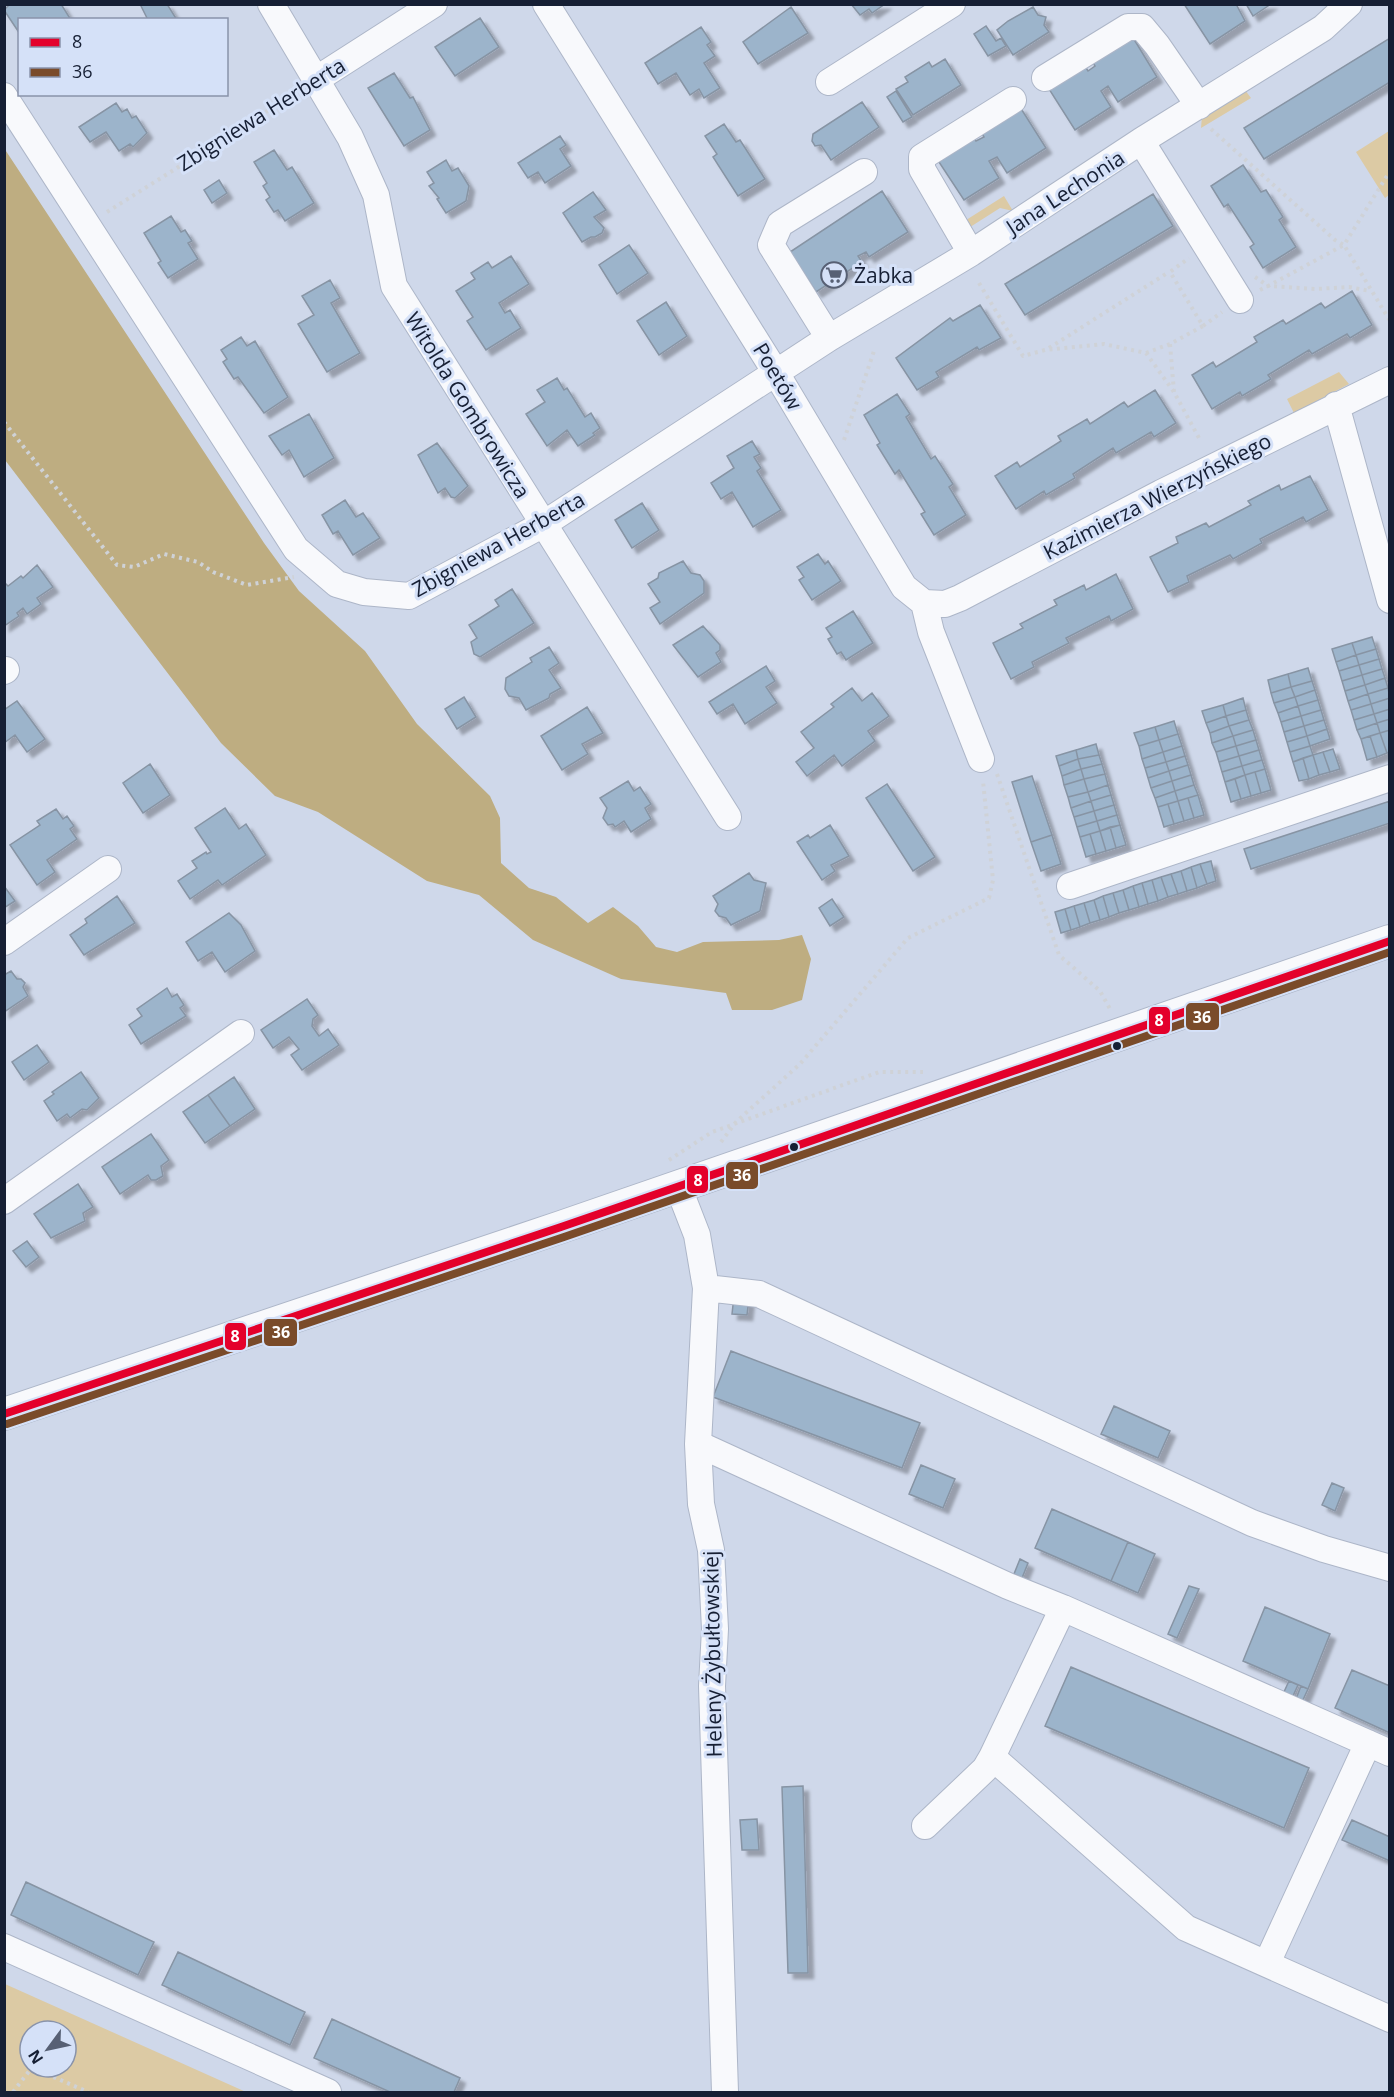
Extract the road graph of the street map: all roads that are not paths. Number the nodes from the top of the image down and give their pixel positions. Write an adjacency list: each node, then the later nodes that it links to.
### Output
1 (271, 4): 7 (street, Witolda Gombrowicza)
2 (434, 4): 7 (street, Zbigniewa Herberta)
3 (546, 4): 17 (street, Poetów)
4 (952, 4): 8 (street)
5 (1349, 4): 11 (street, Jana Lechonia)
6 (1045, 78): 11 (street)
7 (317, 80): 20 (street, Witolda Gombrowicza)
8 (829, 82)
9 (4, 96): 20 (street, Zbigniewa Herberta)
10 (1013, 100): 14 (street)
11 (1199, 106): 12 (street, Jana Lechonia)
12 (1141, 141): 14 (street, Jana Lechonia); 15 (street)
13 (864, 172): 16 (street)
14 (971, 253): 16 (street, Jana Lechonia)
15 (1240, 300)
16 (829, 338): 17 (street, Jana Lechonia)
17 (776, 373): 20 (street, Zbigniewa Herberta); 22 (street, Poetów)
18 (1389, 380): 19 (street, Kazimierza Wierzyńskiego)
19 (1336, 405): 21 (street); 22 (street, Kazimierza Wierzyńskiego)
20 (542, 525): 25 (street, Witolda Gombrowicza)
21 (1389, 600)
22 (924, 603): 23 (street)
23 (988, 762)
24 (1389, 778): 27 (street)
25 (728, 817)
26 (108, 869): 29 (street)
27 (1070, 886)
28 (1389, 941): 31 (main road)
29 (4, 942)
30 (241, 1033): 32 (street)
31 (669, 1175): 33 (street, Heleny Żybułtowskiej); 34 (main road)
32 (4, 1201)
33 (705, 1288): 35 (street, Heleny Żybułtowskiej); 36 (street)
34 (4, 1414)
35 (698, 1444): 37 (street); 45 (street, Heleny Żybułtowskiej)
36 (1389, 1568)
37 (1063, 1608): 38 (street); 39 (street)
38 (1378, 1748): 42 (street)
39 (992, 1757): 40 (street); 42 (street)
40 (925, 1826)
41 (4, 1947): 44 (street)
42 (1267, 1963): 43 (street)
43 (1389, 2019)
44 (327, 2092)
45 (725, 2092)

